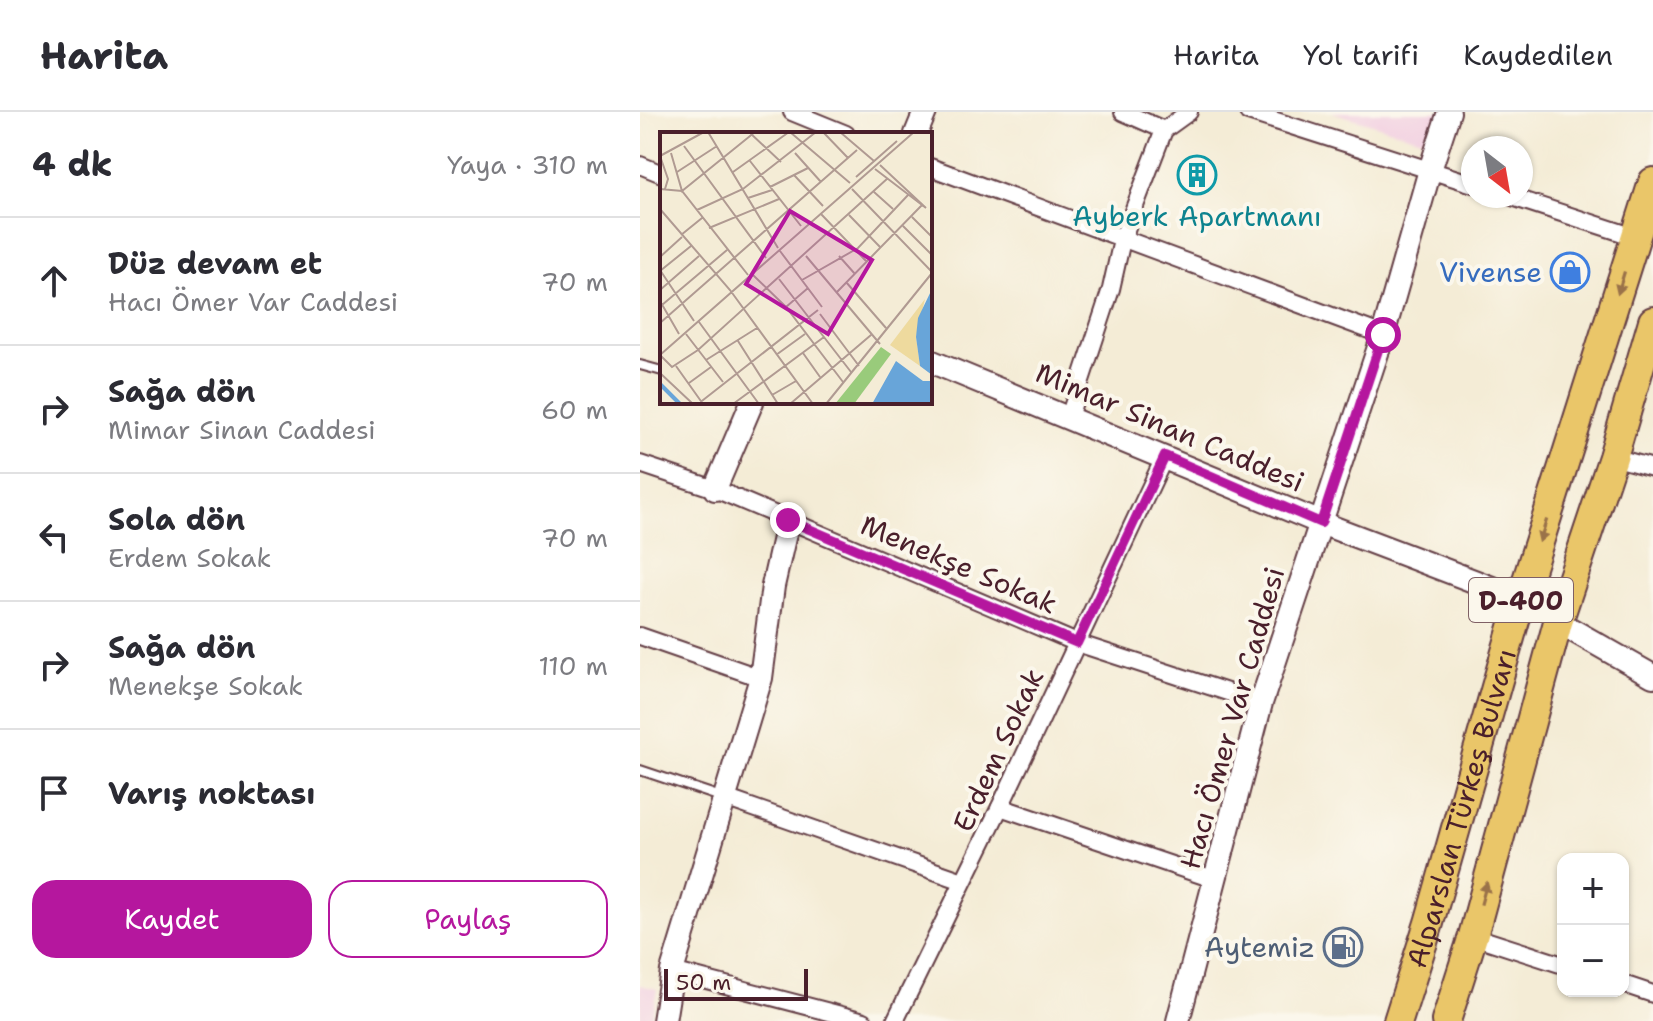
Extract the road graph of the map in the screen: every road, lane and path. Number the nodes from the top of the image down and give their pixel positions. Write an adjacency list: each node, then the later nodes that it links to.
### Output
1 (792, 112): 8 (street)
2 (925, 112): 9 (street)
3 (1123, 112): 7 (street)
4 (1189, 112): 7 (street)
5 (1248, 112): 12 (street)
6 (1449, 112): 12 (street, Hacı Ömer Var Caddesi)
7 (1164, 130): 18 (street)
8 (841, 132)
9 (917, 132)
10 (640, 165): 13 (street)
11 (932, 168): 18 (street)
12 (1430, 170): 14 (street); 20 (street, Hacı Ömer Var Caddesi)
13 (660, 173)
14 (1461, 180)
15 (1653, 182): 17 (highway, Alparslan Türkeş Bulvarı / D-400)
16 (1533, 204): 17 (street)
17 (1635, 237): 33 (highway, Alparslan Türkeş Bulvarı / D-400, one-way to 33)
18 (1122, 240): 20 (street); 25 (street)
19 (1653, 321): 27 (highway, Alparslan Türkeş Bulvarı / D-400)
20 (1383, 335): 32 (street, Hacı Ömer Var Caddesi)
21 (932, 362): 25 (street, Mimar Sinan Caddesi)
22 (640, 365): 23 (lane)
23 (660, 370)
24 (751, 404): 30 (street)
25 (1069, 417): 26 (street, Mimar Sinan Caddesi)
26 (1165, 456): 32 (street, Mimar Sinan Caddesi); 36 (street, Erdem Sokak)
27 (1613, 457): 29 (street); 34 (highway, Alparslan Türkeş Bulvarı / D-400)
28 (640, 464): 30 (street, Menekşe Sokak)
29 (1653, 468)
30 (715, 489): 31 (street, Menekşe Sokak)
31 (788, 520): 36 (street, Menekşe Sokak); 38 (street)
32 (1321, 523): 33 (street, Mimar Sinan Caddesi); 39 (street, Hacı Ömer Var Caddesi)
33 (1521, 599): 54 (highway, Alparslan Türkeş Bulvarı / D-400)
34 (1558, 622): 37 (street); 45 (highway, Alparslan Türkeş Bulvarı / D-400, one-way to 34)
35 (640, 636): 38 (street)
36 (1077, 643): 39 (street, Menekşe Sokak); 42 (street, Erdem Sokak)
37 (1653, 676)
38 (761, 678): 41 (street)
39 (1261, 703): 43 (street, Hacı Ömer Var Caddesi)
40 (640, 770): 41 (lane)
41 (725, 798): 44 (street); 47 (street)
42 (1000, 807): 43 (street); 44 (street, Erdem Sokak)
43 (1216, 880): 53 (street, Hacı Ömer Var Caddesi)
44 (963, 881): 52 (street, Erdem Sokak)
45 (1473, 936): 46 (street); 55 (highway, Alparslan Türkeş Bulvarı / D-400)
46 (1557, 963)
47 (672, 971): 50 (street); 51 (street)
48 (1629, 986): 49 (street)
49 (1653, 994)
50 (664, 1021)
51 (864, 1021)
52 (895, 1021)
53 (1178, 1021)
54 (1398, 1021)
55 (1446, 1021)

